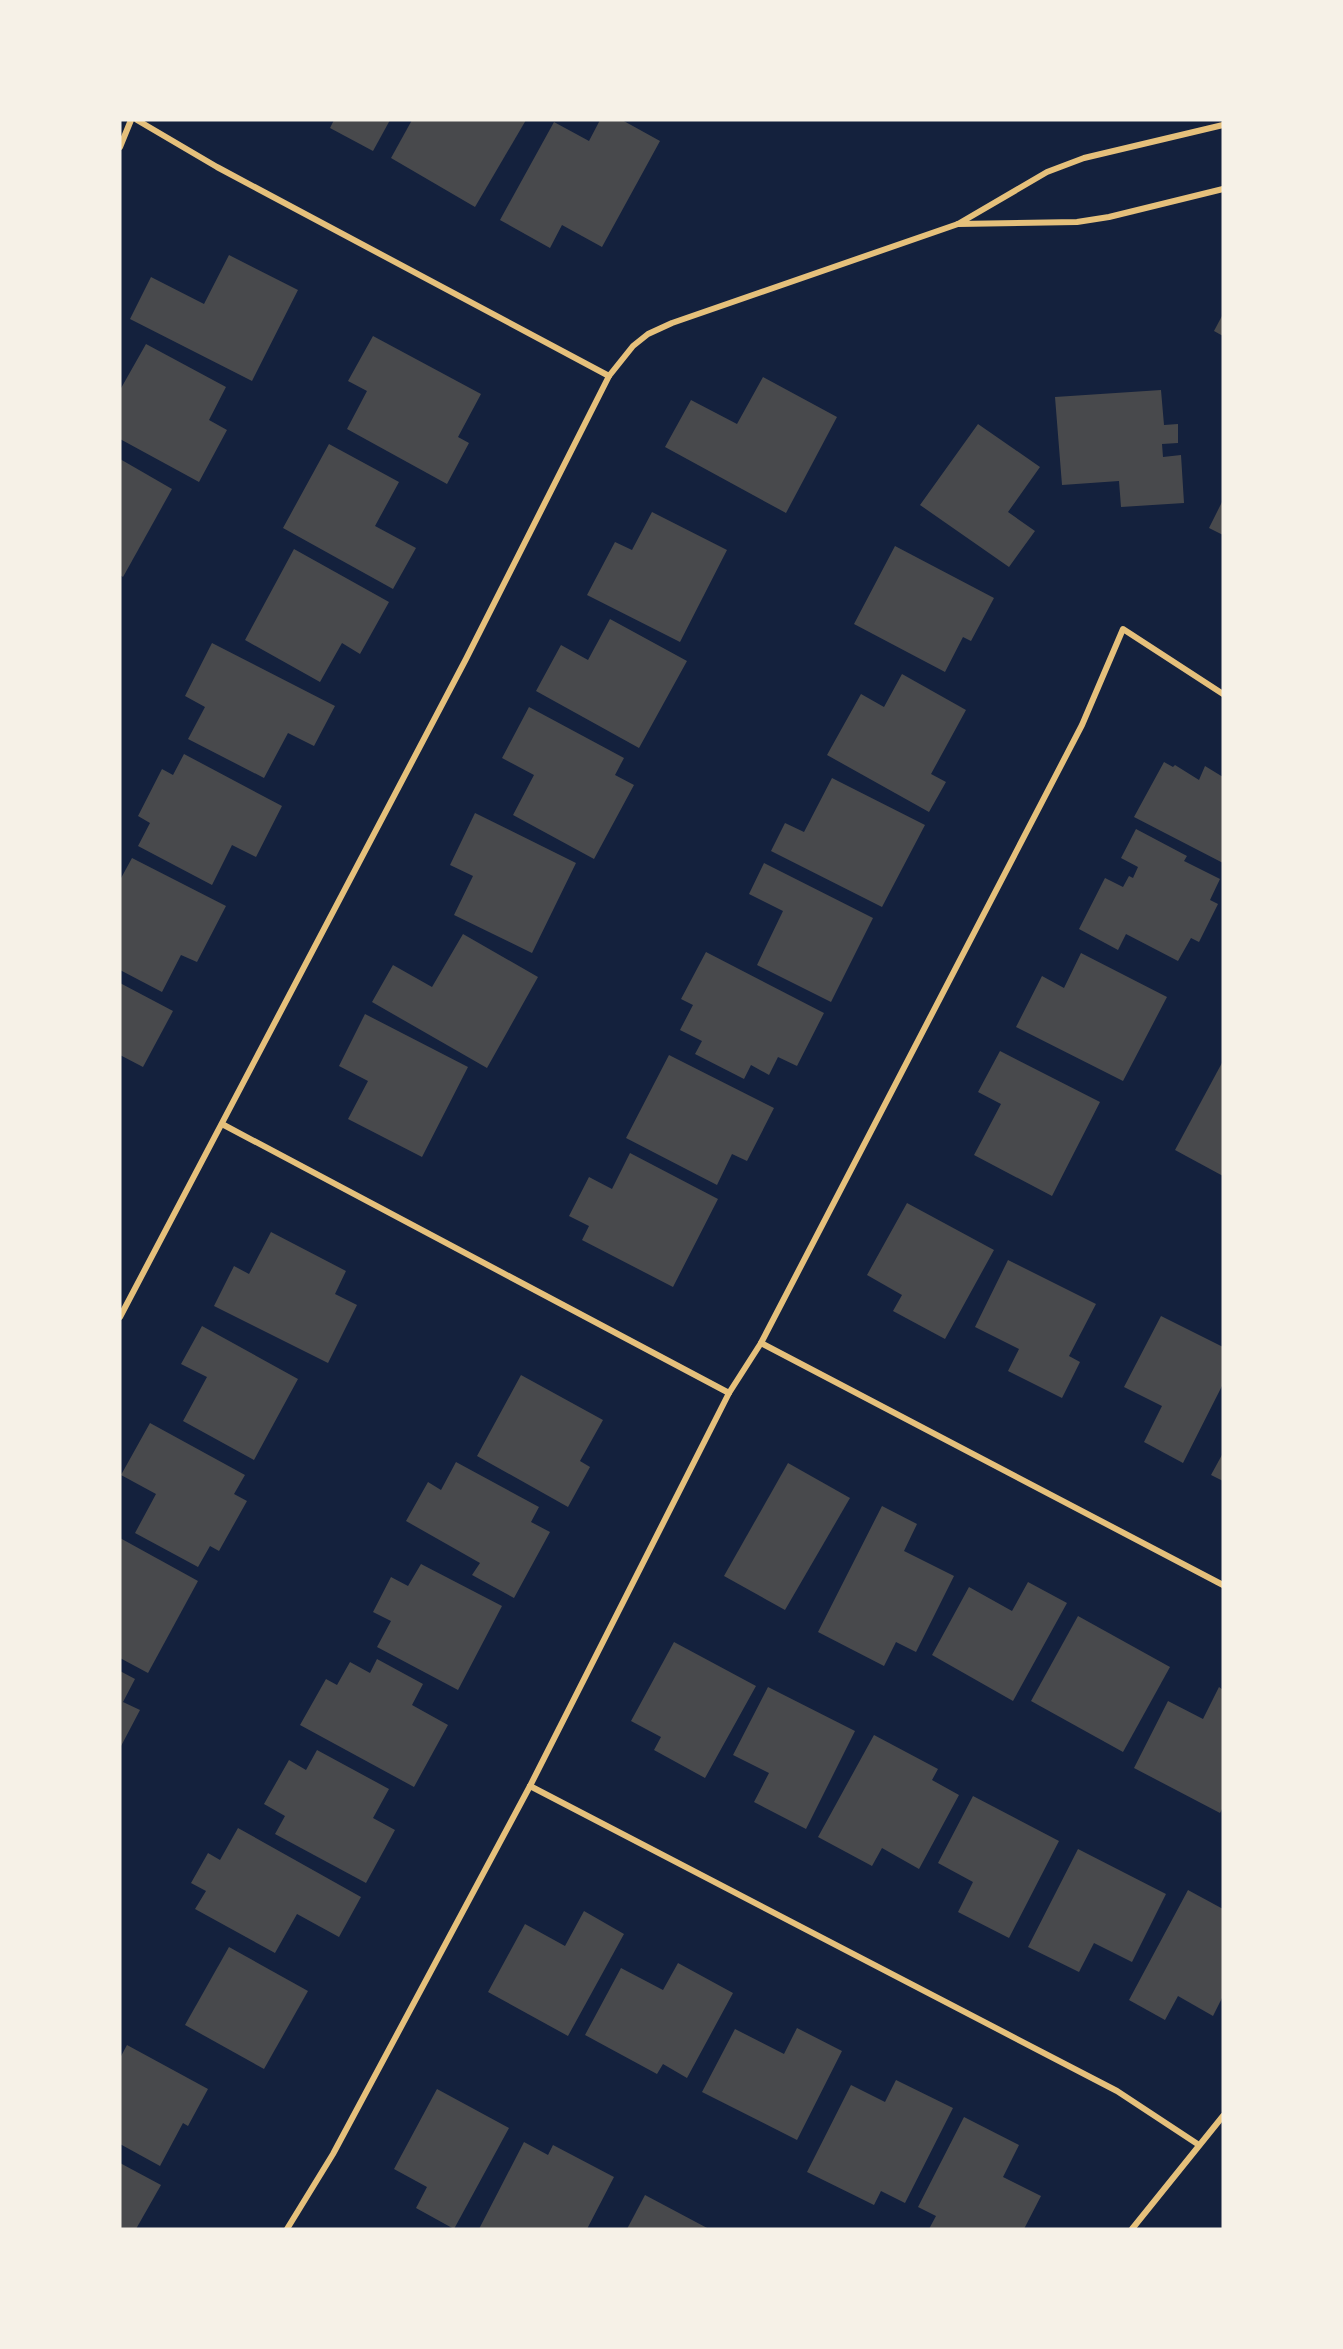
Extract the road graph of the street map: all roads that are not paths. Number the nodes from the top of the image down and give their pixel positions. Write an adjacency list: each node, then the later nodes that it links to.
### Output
1 (131, 120): 4 (street)
2 (136, 120): 7 (street)
3 (1223, 125): 6 (street)
4 (120, 147)
5 (1223, 189): 6 (street)
6 (958, 224): 7 (street)
7 (609, 376): 9 (street)
8 (1223, 694): 11 (street)
9 (222, 1124): 10 (street); 12 (street)
10 (120, 1317)
11 (761, 1342): 12 (street); 13 (street)
12 (729, 1393): 14 (street)
13 (1223, 1585)
14 (530, 1786): 16 (street); 17 (street)
15 (1223, 2116): 16 (street)
16 (1199, 2145): 18 (street)
17 (287, 2229)
18 (1132, 2229)

